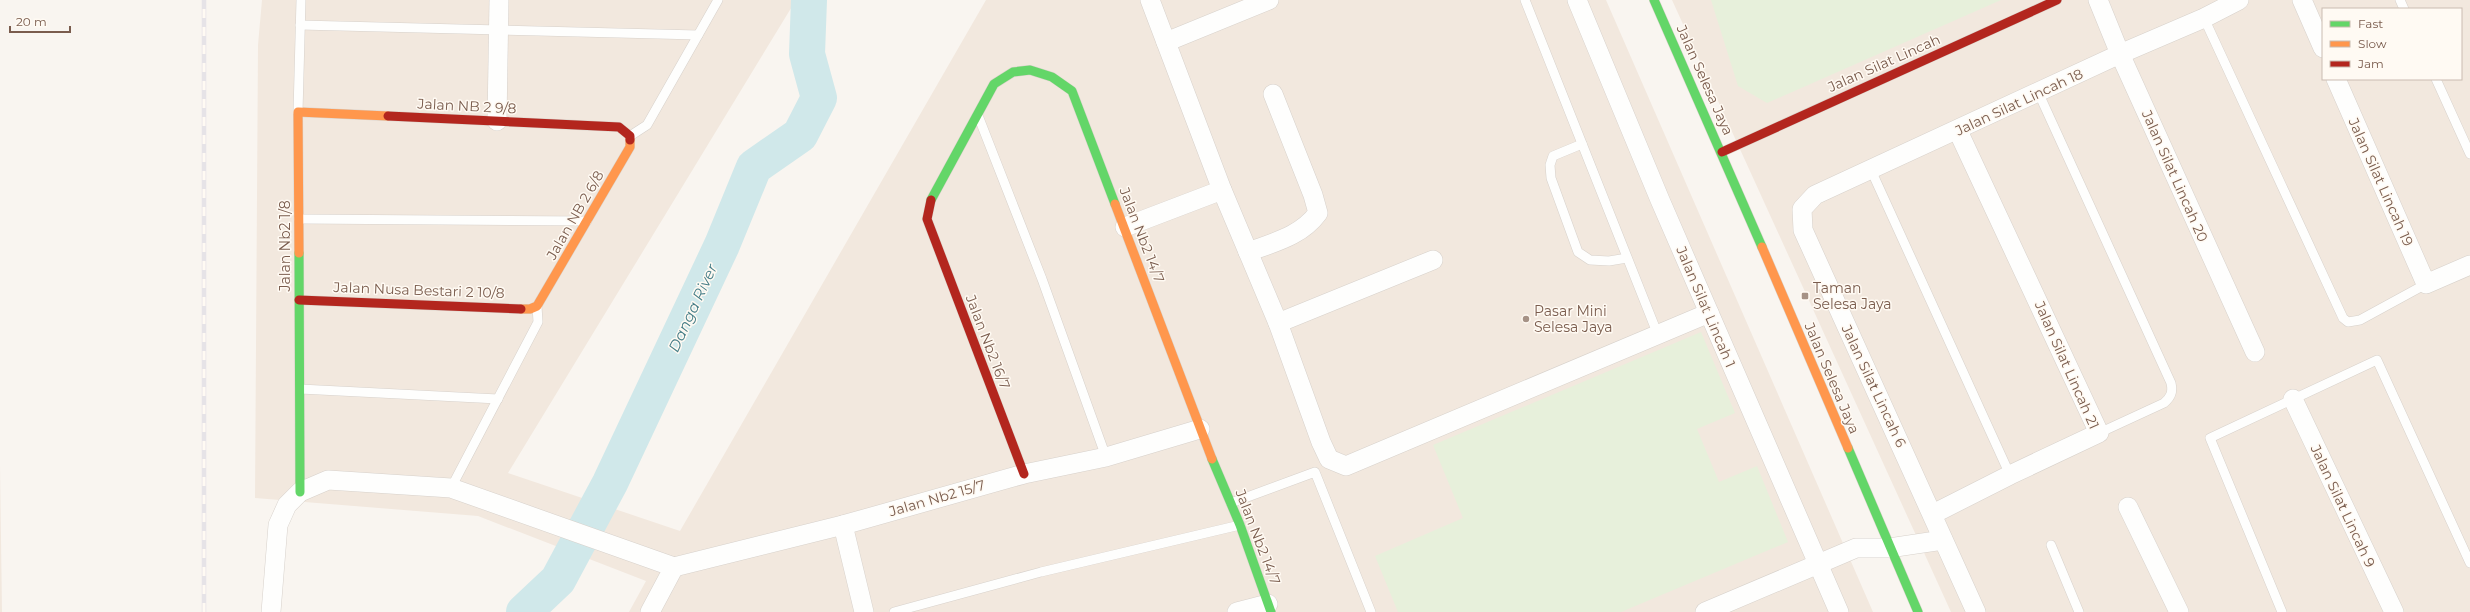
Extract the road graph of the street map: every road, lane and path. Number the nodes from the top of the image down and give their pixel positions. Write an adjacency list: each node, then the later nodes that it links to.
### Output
1 (301, 0): 14 (lane, Jalan Nb2 1/8)
2 (499, 0): 15 (street)
3 (718, 0): 16 (lane)
4 (1150, 0): 17 (street)
5 (1270, 0): 17 (street)
6 (1525, 0): 29 (lane)
7 (1577, 0): 46 (street, Jalan Silat Lincah 1)
8 (1654, 0): 30 (street, Jalan Selesa Jaya)
9 (2057, 0): 30 (street, Jalan Silat Lincah)
10 (2098, 0): 19 (street, Jalan Silat Lincah 20)
11 (2239, 0): 13 (street, Jalan Silat Lincah 18)
12 (2302, 0): 18 (street)
13 (2204, 18): 19 (street, Jalan Silat Lincah 18); 43 (lane)
14 (300, 25): 15 (lane); 24 (lane, Jalan Nb2 1/8)
15 (499, 31): 16 (lane); 26 (street)
16 (698, 36): 28 (lane)
17 (1166, 42): 33 (street)
18 (2322, 46)
19 (2120, 54): 23 (street, Jalan Silat Lincah 18); 49 (street, Jalan Silat Lincah 20)
20 (2336, 80): 43 (street, Jalan Silat Lincah 19)
21 (2436, 80): 31 (lane)
22 (1273, 94): 39 (street)
23 (2039, 94): 27 (street, Jalan Silat Lincah 18); 54 (lane)
24 (298, 112): 26 (street, Jalan NB 2 9/8); 35 (street, Jalan Nb2 1/8)
25 (977, 115): 36 (street, Jalan Nb2 14/7); 38 (street, Jalan Nb2 14/7); 55 (lane)
26 (497, 121): 28 (street, Jalan NB 2 9/8)
27 (1958, 131): 32 (street, Jalan Silat Lincah 18); 54 (street, Jalan Silat Lincah 21)
28 (630, 136): 37 (street, Jalan NB 2 6/8)
29 (1582, 144): 40 (lane); 40 (lane)
30 (1722, 152): 67 (street, Jalan Selesa Jaya)
31 (2470, 154)
32 (1871, 170): 34 (street, Jalan Silat Lincah 18); 57 (lane)
33 (1222, 190): 38 (street); 39 (street)
34 (1802, 209): 62 (street, Jalan Silat Lincah 6)
35 (299, 219): 37 (lane); 44 (street, Jalan Nb2 1/8)
36 (927, 220): 56 (street, Jalan Nb2 16/7)
37 (588, 221): 45 (street, Jalan NB 2 6/8)
38 (1125, 227): 53 (street, Jalan Nb2 14/7)
39 (1248, 252): 47 (street)
40 (1627, 258): 48 (lane)
41 (1433, 260): 47 (street)
42 (2470, 265): 43 (street)
43 (2426, 284)
44 (299, 300): 45 (street, Jalan Nusa Bestari 2 10/8); 50 (street, Jalan Nb2 1/8)
45 (537, 306): 51 (lane)
46 (1709, 313): 48 (street); 69 (street, Jalan Silat Lincah 1)
47 (1278, 323): 48 (street)
48 (1658, 335)
49 (2255, 352)
50 (300, 389): 51 (lane); 59 (street, Jalan Nb2 1/8)
51 (498, 398): 58 (lane)
52 (2292, 399): 68 (lane); 84 (lane); 85 (street, Jalan Silat Lincah 9)
53 (1200, 429): 55 (street, Jalan Nb2 15/7); 60 (street, Jalan Nb2 14/7)
54 (2099, 433): 57 (street, Jalan Silat Lincah 21)
55 (1106, 457): 56 (street, Jalan Nb2 15/7)
56 (1024, 474): 63 (street, Jalan Nb2 15/7)
57 (2010, 475): 62 (street, Jalan Silat Lincah 21)
58 (451, 488): 59 (street); 70 (street)
59 (300, 492): 72 (street)
60 (1231, 503): 64 (street, Jalan Nb2 14/7); 77 (lane)
61 (2128, 506): 83 (street)
62 (1933, 514): 65 (street, Jalan Silat Lincah 6)
63 (843, 525): 70 (street, Jalan Nb2 15/7); 74 (street)
64 (1240, 525): 71 (street, Jalan Nb2 14/7); 75 (lane)
65 (1944, 540): 67 (street); 81 (street, Jalan Silat Lincah 6)
66 (2050, 545): 82 (lane)
67 (1889, 548): 69 (street); 80 (street, Jalan Selesa Jaya)
68 (2470, 563)
69 (1818, 564): 78 (street); 79 (street, Jalan Silat Lincah 1)
70 (674, 567): 73 (street)
71 (1269, 608): 76 (street)
72 (270, 612)
73 (650, 612)
74 (864, 612)
75 (894, 612)
76 (1237, 612)
77 (1371, 612)
78 (1705, 612)
79 (1839, 612)
80 (1918, 612)
81 (1976, 612)
82 (2079, 612)
83 (2179, 612)
84 (2282, 612)
85 (2394, 612)

